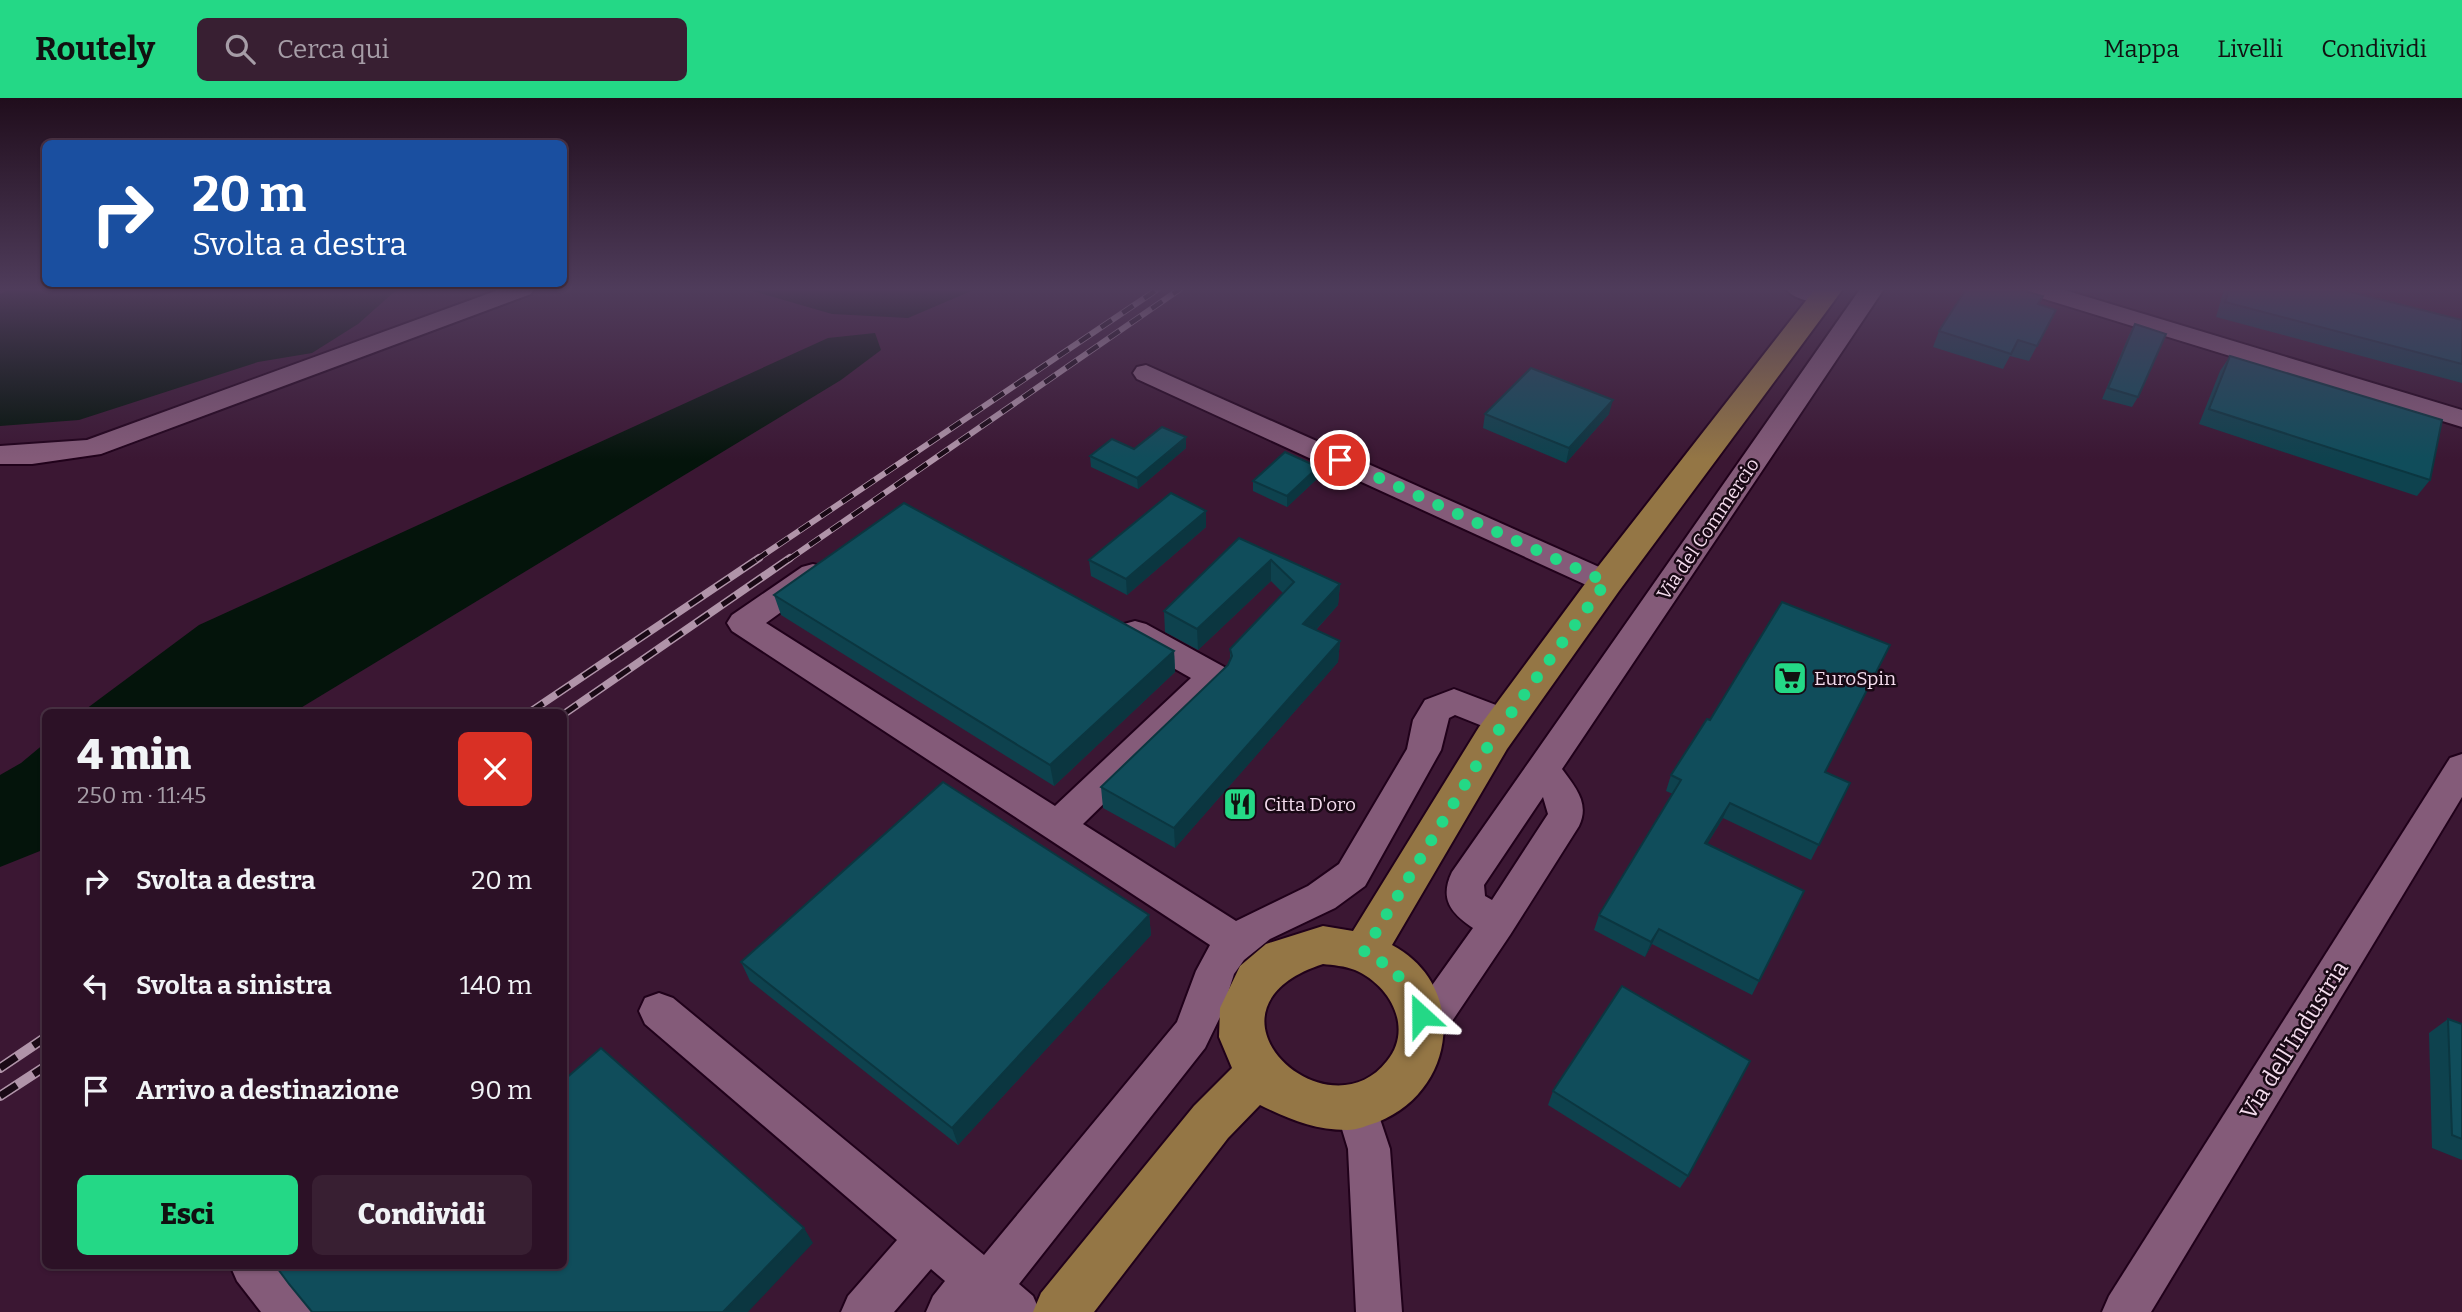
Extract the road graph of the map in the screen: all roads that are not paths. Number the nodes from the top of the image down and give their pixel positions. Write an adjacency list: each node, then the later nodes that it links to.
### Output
1 (369, 346): 7 (street)
2 (1777, 346): 9 (main road)
3 (1833, 346): 13 (street, Via del Commercio)
4 (2222, 346): 6 (street)
5 (1146, 373): 9 (street)
6 (2462, 419)
7 (0, 455)
8 (842, 554): 14 (street)
9 (1606, 582): 11 (main road)
10 (1104, 615): 14 (street)
11 (1505, 722): 16 (street); 17 (main road)
12 (2462, 767): 29 (street, Via dell'Industria)
13 (1543, 769): 15 (street); 15 (street, Via del Commercio)
14 (1057, 826): 16 (street)
15 (1497, 924): 19 (street)
16 (1237, 942): 24 (street)
17 (1364, 952): 19 (main road); 20 (main road)
18 (659, 1011): 22 (street)
19 (1422, 1032): 21 (main road)
20 (1259, 1073): 21 (main road); 27 (main road)
21 (1356, 1107): 28 (street)
22 (929, 1237): 24 (street); 26 (street)
23 (256, 1269): 25 (street)
24 (983, 1298)
25 (290, 1312)
26 (864, 1312)
27 (1060, 1312)
28 (1380, 1312)
29 (2125, 1312)

